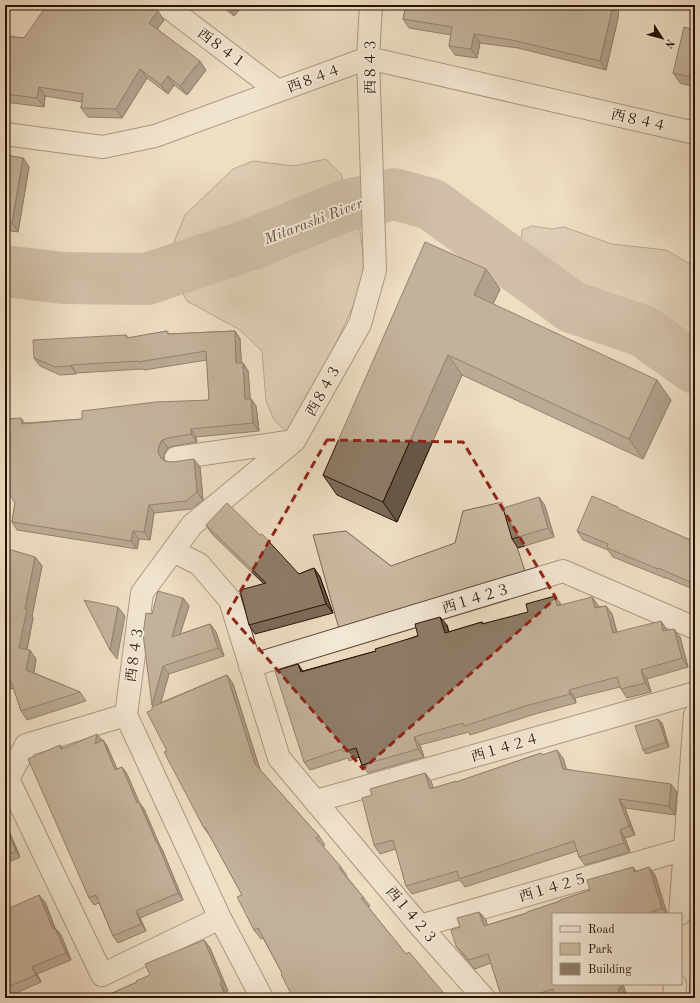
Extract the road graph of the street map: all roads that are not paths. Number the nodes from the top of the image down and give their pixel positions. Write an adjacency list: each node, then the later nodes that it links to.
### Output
1 (165, 5): 4 (street, 西８４１)
2 (371, 5): 3 (street, 西８４３)
3 (368, 58): 4 (street, 西８４４); 5 (street, 西８４４); 7 (street, 西８４３)
4 (278, 91): 6 (street, 西８４４)
5 (695, 133)
6 (5, 134)
7 (294, 441): 8 (street); 9 (street, 西８４３)
8 (176, 458)
9 (173, 551): 11 (street, 西１４２３); 13 (street, 西８４３)
10 (695, 628): 11 (street, 西１４２３)
11 (250, 666): 15 (street, 西１４２３)
12 (695, 692): 15 (street, 西１４２４)
13 (126, 715): 18 (street); 18 (street)
14 (695, 715): 16 (street)
15 (316, 801): 19 (street, 西１４２３)
16 (685, 849): 17 (street); 19 (street, 西１４２５)
17 (680, 913)
18 (220, 918): 21 (street)
19 (420, 926): 22 (street, 西１４２３)
20 (675, 985): 23 (street)
21 (262, 998)
22 (484, 998)
23 (674, 998)

